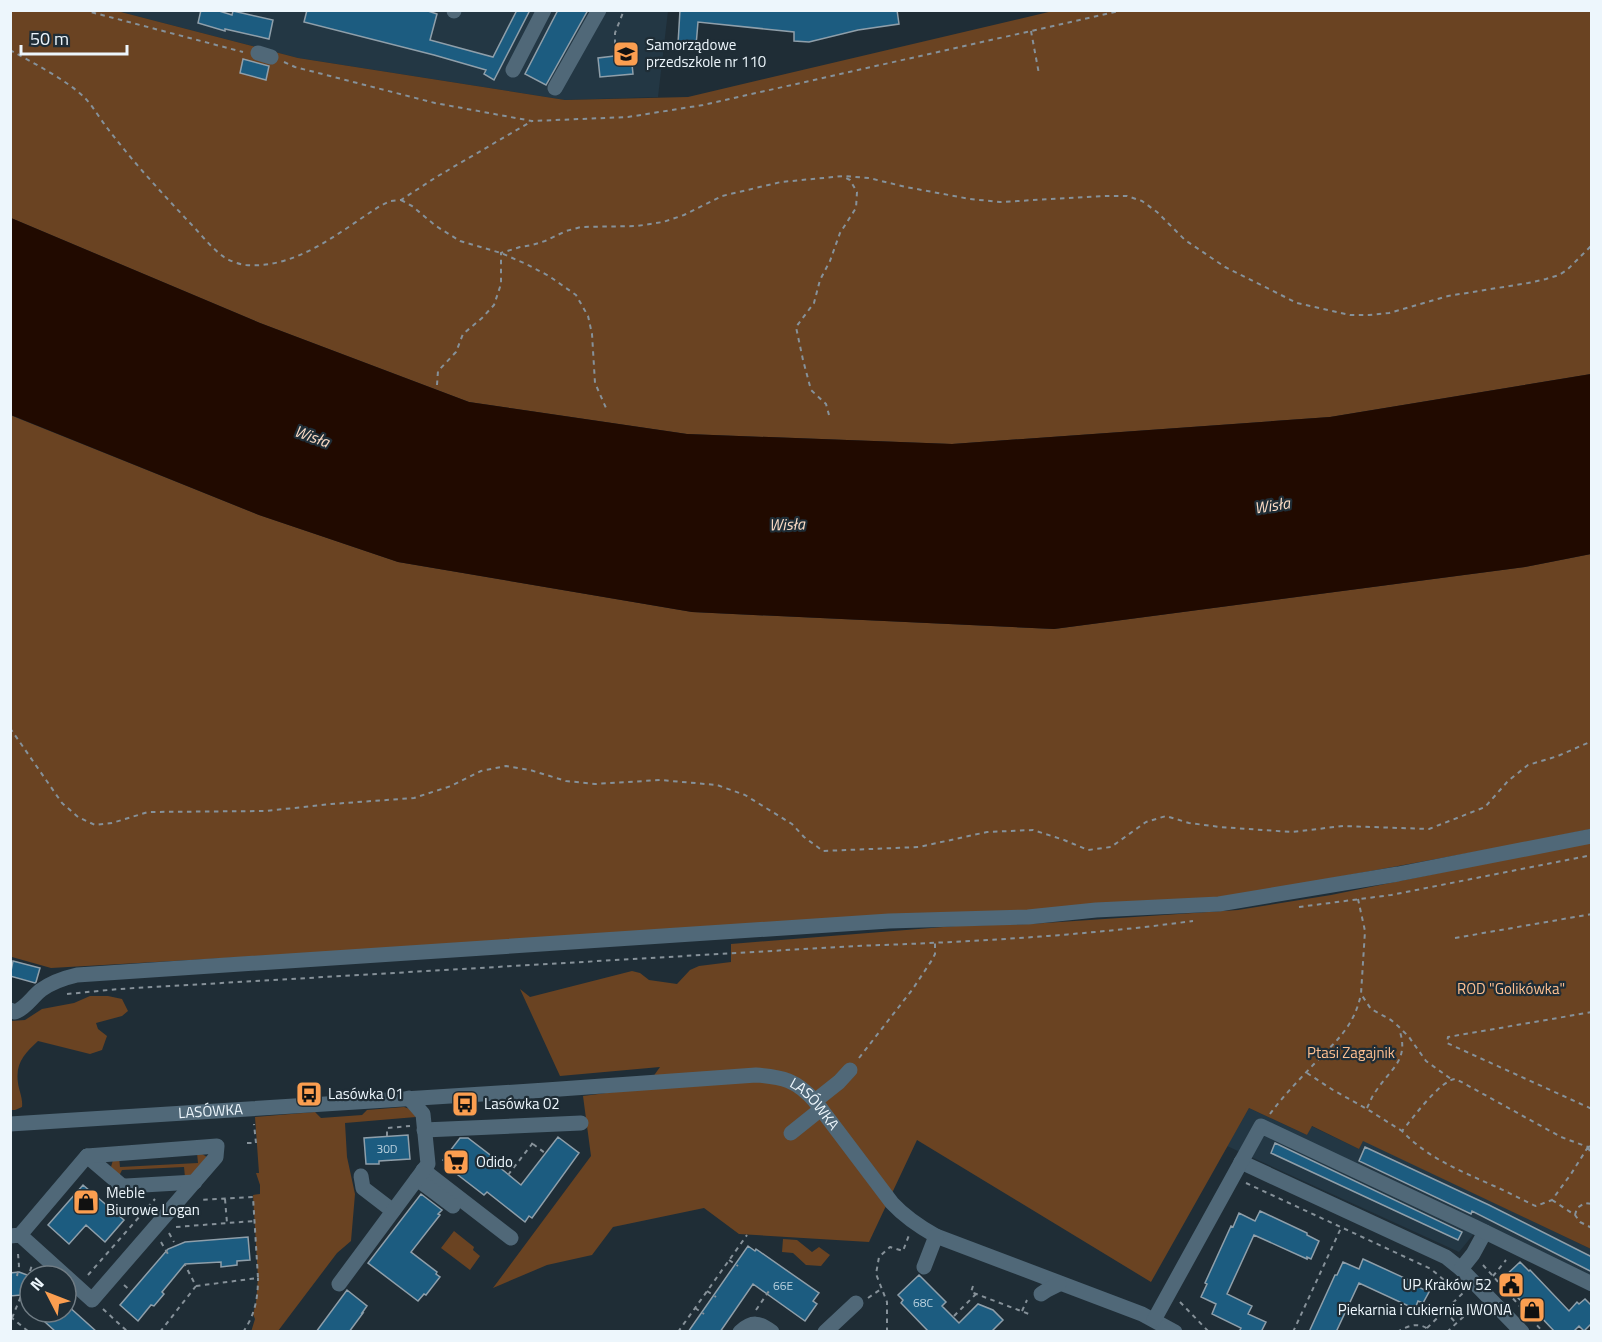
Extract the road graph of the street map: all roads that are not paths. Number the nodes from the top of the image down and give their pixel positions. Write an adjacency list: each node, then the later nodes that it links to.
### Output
1 (544, 10): 3 (street)
2 (599, 10): 4 (street)
3 (513, 70)
4 (555, 88)
5 (1592, 836): 6 (street)
6 (10, 1010)
7 (850, 1070): 9 (street)
8 (409, 1098): 9 (street, LASÓWKA); 11 (street, LASÓWKA); 12 (street)
9 (818, 1105): 13 (street); 22 (street, LASÓWKA)
10 (581, 1123): 12 (street)
11 (10, 1124)
12 (421, 1128): 16 (street)
13 (791, 1132)
14 (87, 1156): 18 (street); 18 (street); 24 (street)
15 (1241, 1162): 21 (street); 26 (street); 32 (street)
16 (420, 1175): 19 (street); 20 (street); 23 (street)
17 (361, 1176): 19 (street)
18 (195, 1182): 24 (street)
19 (393, 1210): 27 (street)
20 (466, 1216)
21 (1485, 1232): 26 (street); 29 (street)
22 (936, 1236): 25 (street); 28 (street, LASÓWKA)
23 (511, 1238)
24 (16, 1239)
25 (924, 1267)
26 (1461, 1269): 37 (street)
27 (339, 1284)
28 (1059, 1284): 30 (street); 32 (street, LASÓWKA)
29 (1592, 1284)
30 (1034, 1297)
31 (856, 1303): 33 (street)
32 (1154, 1320): 36 (street, LASÓWKA)
33 (829, 1330)
34 (740, 1332): 35 (street)
35 (772, 1332)
36 (1174, 1332)
37 (1522, 1332)

